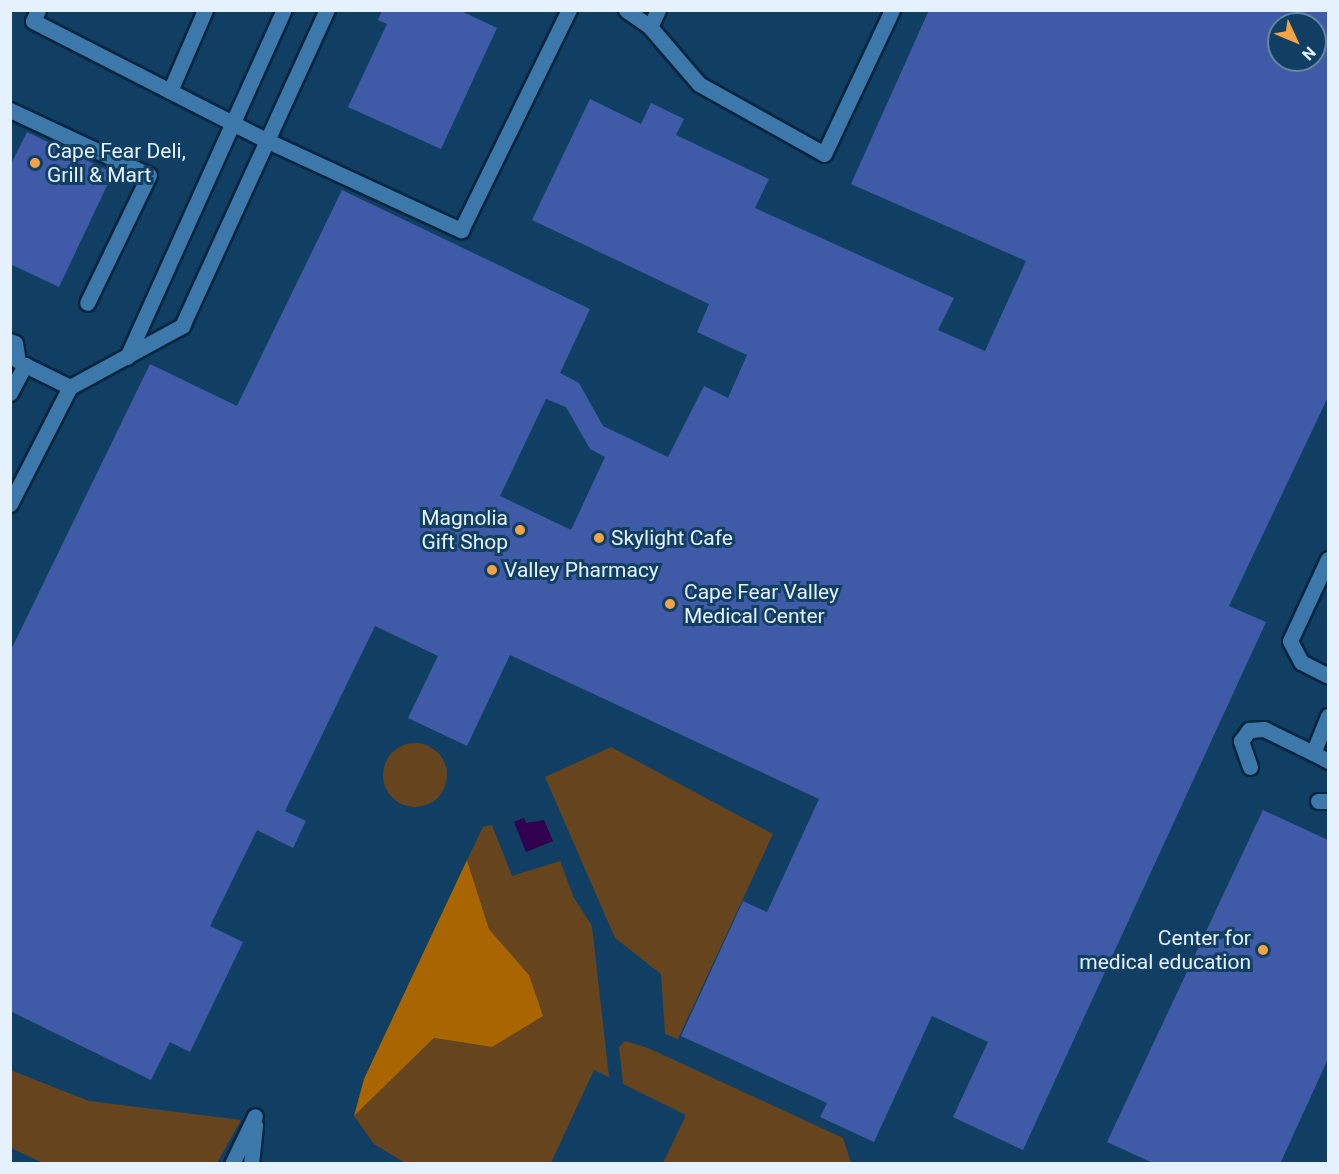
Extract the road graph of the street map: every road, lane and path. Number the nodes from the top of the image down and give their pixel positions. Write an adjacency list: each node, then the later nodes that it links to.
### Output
1 (38, 10): 10 (lane)
2 (205, 10): 10 (lane)
3 (284, 10): 12 (lane)
4 (327, 10): 13 (lane)
5 (569, 10): 13 (lane)
6 (626, 10): 9 (lane)
7 (658, 10): 9 (lane)
8 (892, 10): 9 (lane)
9 (650, 27)
10 (170, 91): 12 (lane)
11 (10, 110): 14 (lane)
12 (232, 122): 13 (lane); 16 (lane)
13 (268, 141): 16 (lane)
14 (87, 303)
15 (10, 341): 17 (lane)
16 (127, 357): 18 (lane)
17 (18, 364): 18 (lane); 19 (lane)
18 (70, 387): 20 (lane)
19 (10, 393)
20 (10, 504)
21 (1329, 559): 22 (lane)
22 (1329, 676)
23 (1329, 716): 24 (lane)
24 (1313, 753): 25 (lane); 26 (lane)
25 (1329, 761)
26 (1250, 767)
27 (232, 1164): 28 (lane)
28 (251, 1164)

